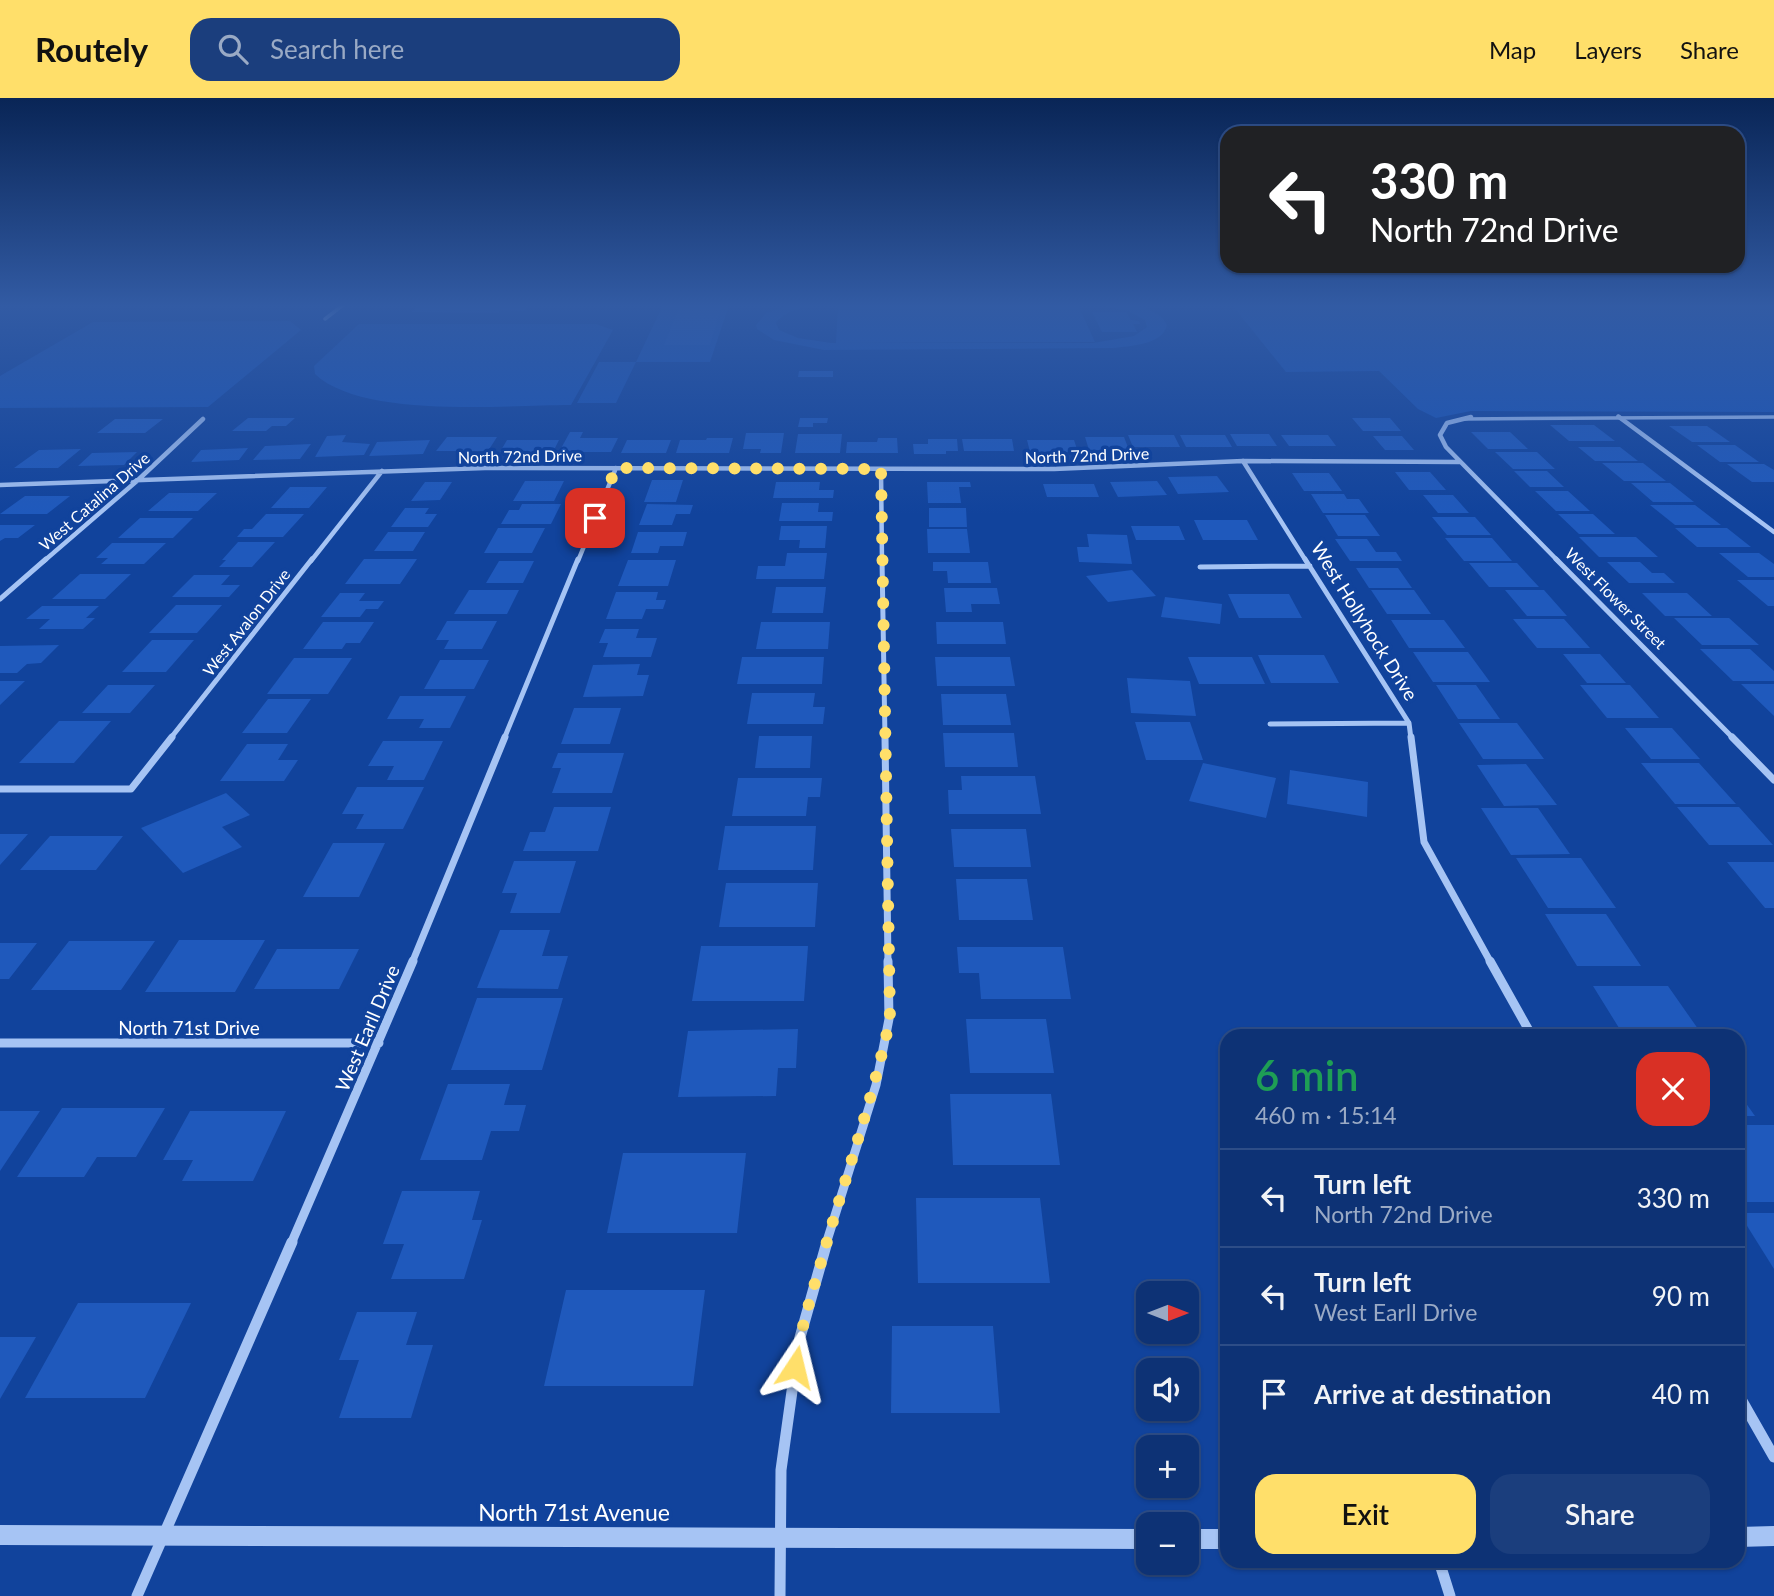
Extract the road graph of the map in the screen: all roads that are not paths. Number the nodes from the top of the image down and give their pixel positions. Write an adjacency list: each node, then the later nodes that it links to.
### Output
1 (1618, 416): 2 (street); 5 (street, West Flower Street); 11 (street)
2 (1774, 417)
3 (203, 419): 9 (street, West Catalina Drive)
4 (1243, 461): 5 (street, North 72nd Drive); 7 (street, North 72nd Drive); 12 (street, West Hollyhock Drive)
5 (1460, 462): 17 (street, West Flower Street)
6 (616, 468): 7 (street, North 72nd Drive); 8 (street, North 72nd Drive); 21 (street, West Earll Drive)
7 (881, 469): 28 (street)
8 (382, 471): 9 (street, North 72nd Drive); 18 (street, West Avalon Drive)
9 (138, 480): 10 (street, North 72nd Drive); 14 (street, West Catalina Drive)
10 (0, 485)
11 (1774, 532)
12 (1311, 566): 13 (street); 15 (street, West Hollyhock Drive)
13 (1200, 567)
14 (0, 599)
15 (1409, 723): 16 (street); 19 (street, West Hollyhock Drive)
16 (1270, 724)
17 (1774, 780)
18 (0, 789)
19 (1528, 1029)
20 (0, 1043): 21 (street, North 71st Drive)
21 (379, 1043): 24 (street, West Earll Drive)
22 (1745, 1406): 23 (street)
23 (1774, 1457)
24 (163, 1534): 25 (street, North 71st Avenue); 28 (street, North 71st Avenue); 33 (street, West Earll Drive)
25 (0, 1535)
26 (1774, 1536): 27 (street)
27 (1745, 1537)
28 (782, 1538): 29 (street, North 71st Avenue); 34 (street)
29 (1136, 1539)
30 (1199, 1539): 31 (street)
31 (1220, 1539)
32 (1441, 1568): 35 (street)
33 (137, 1596)
34 (780, 1596)
35 (1450, 1596)

